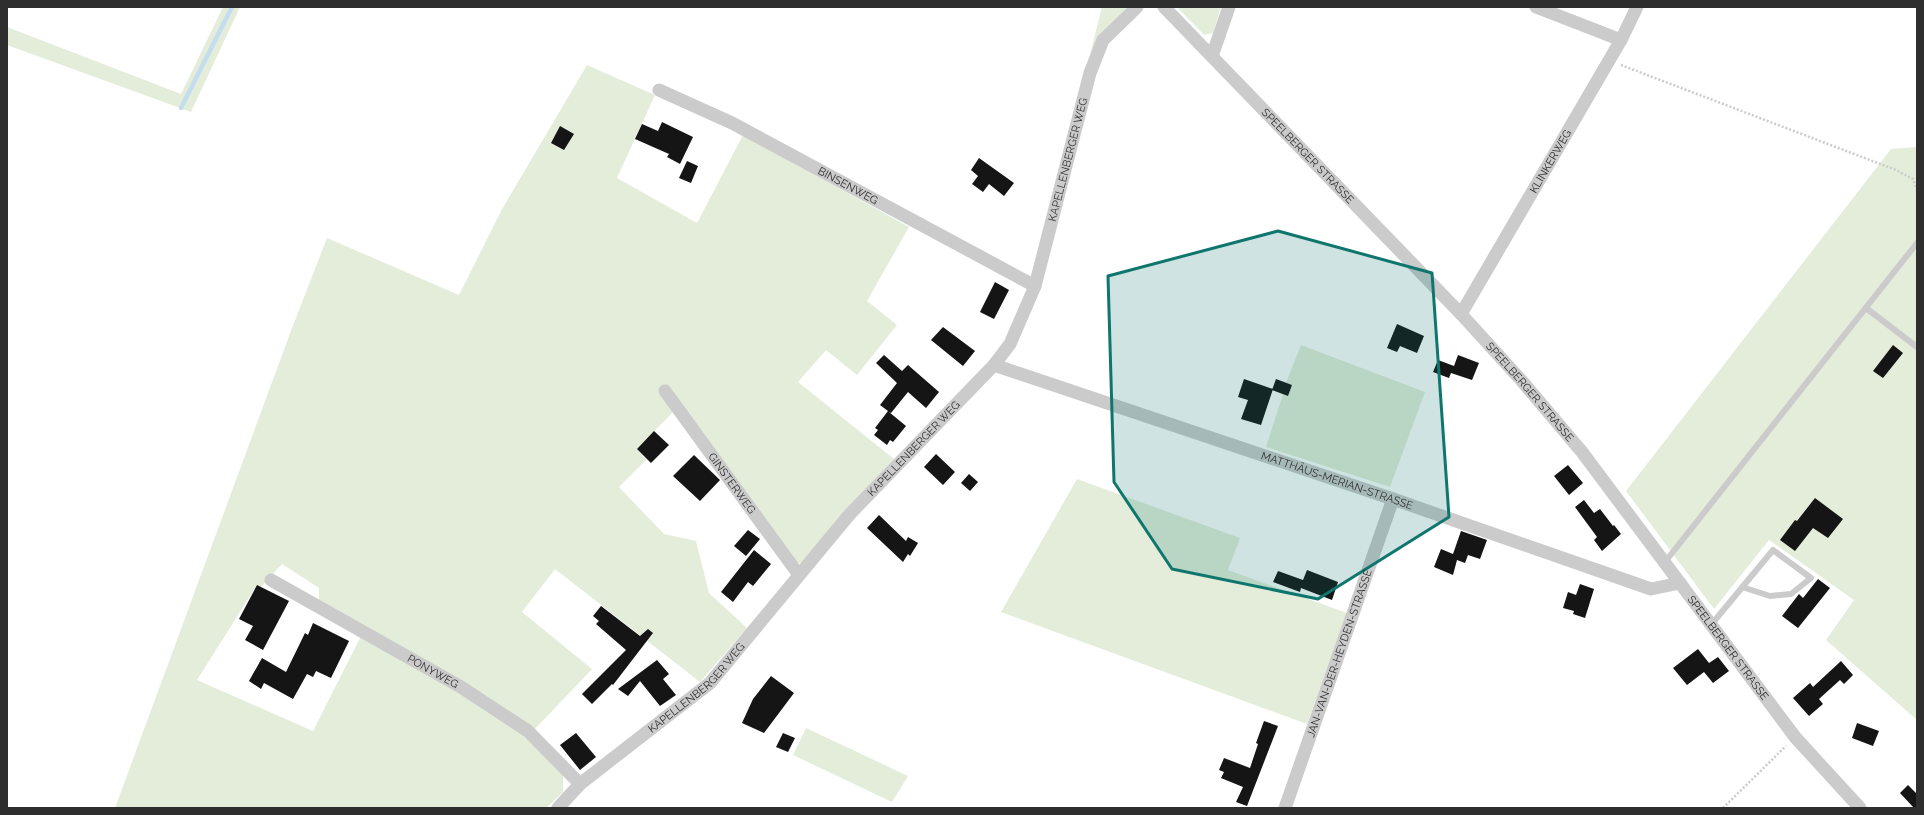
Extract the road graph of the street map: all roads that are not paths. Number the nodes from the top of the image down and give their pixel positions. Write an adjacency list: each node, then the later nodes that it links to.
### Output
1 (1137, 7): 10 (street, KAPELLENBERGER WEG)
2 (1164, 7): 7 (street, SPEELBERGER STRASSE)
3 (1229, 7): 7 (street)
4 (1536, 7): 6 (street)
5 (1637, 7): 6 (street, KLINKERWEG)
6 (1621, 40): 12 (street, KLINKERWEG)
7 (1212, 56): 12 (street, SPEELBERGER STRASSE)
8 (659, 90): 10 (street, BINSENWEG)
9 (1917, 243): 11 (lane)
10 (1035, 286): 14 (street, KAPELLENBERGER WEG)
11 (1866, 308): 13 (lane); 17 (lane)
12 (1461, 314): 17 (street, SPEELBERGER STRASSE)
13 (1917, 347)
14 (994, 365): 16 (street, MATTHÄUS-MERIAN-STRASSE); 18 (street, KAPELLENBERGER WEG)
15 (665, 391): 18 (street, GINSTERWEG)
16 (1393, 499): 20 (street, MATTHÄUS-MERIAN-STRASSE); 25 (street, JAN-VAN-DER-HEYDEN-STRASSE)
17 (1665, 562): 20 (street, SPEELBERGER STRASSE)
18 (799, 575): 23 (street, KAPELLENBERGER WEG)
19 (271, 580): 23 (street, PONYWEG)
20 (1680, 582): 22 (street, SPEELBERGER STRASSE)
21 (1742, 587): 21 (lane); 22 (lane)
22 (1711, 625): 26 (street, SPEELBERGER STRASSE)
23 (580, 784): 24 (street, KAPELLENBERGER WEG)
24 (558, 808)
25 (1285, 808)
26 (1860, 808)

